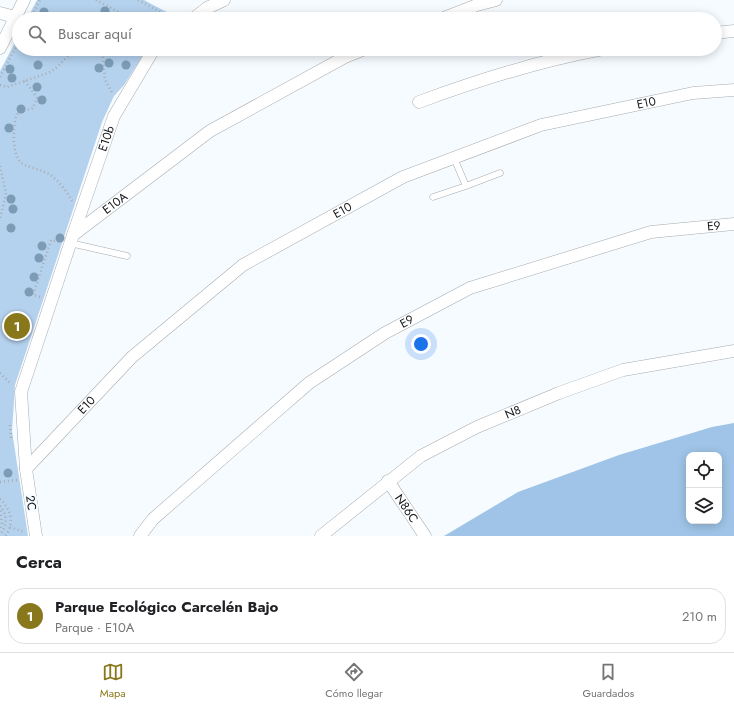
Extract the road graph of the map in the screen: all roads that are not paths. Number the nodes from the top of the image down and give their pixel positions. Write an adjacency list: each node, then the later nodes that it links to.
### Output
1 (24, 0): 4 (street)
2 (224, 0): 5 (street)
3 (496, 0): 6 (street)
4 (18, 12)
5 (202, 12)
6 (458, 12)
7 (0, 13): 8 (street)
8 (12, 16)
9 (12, 23): 12 (street)
10 (734, 31): 11 (street)
11 (722, 33)
12 (0, 48)
13 (150, 56): 23 (street, E10b)
14 (348, 56): 23 (street, E10A)
15 (564, 56): 17 (street)
16 (734, 90): 18 (street, E10)
17 (419, 102)
18 (454, 158): 20 (lane); 26 (street, E10)
19 (500, 173): 20 (lane)
20 (466, 186): 21 (lane)
21 (432, 197)
22 (734, 224): 29 (street, E9)
23 (71, 239): 24 (lane); 26 (street)
24 (127, 256)
25 (734, 351): 27 (street, N8)
26 (26, 469): 28 (street, 2C)
27 (388, 481): 30 (street, N8); 31 (street, N86C)
28 (30, 534)
29 (140, 536)
30 (321, 536)
31 (425, 536)

